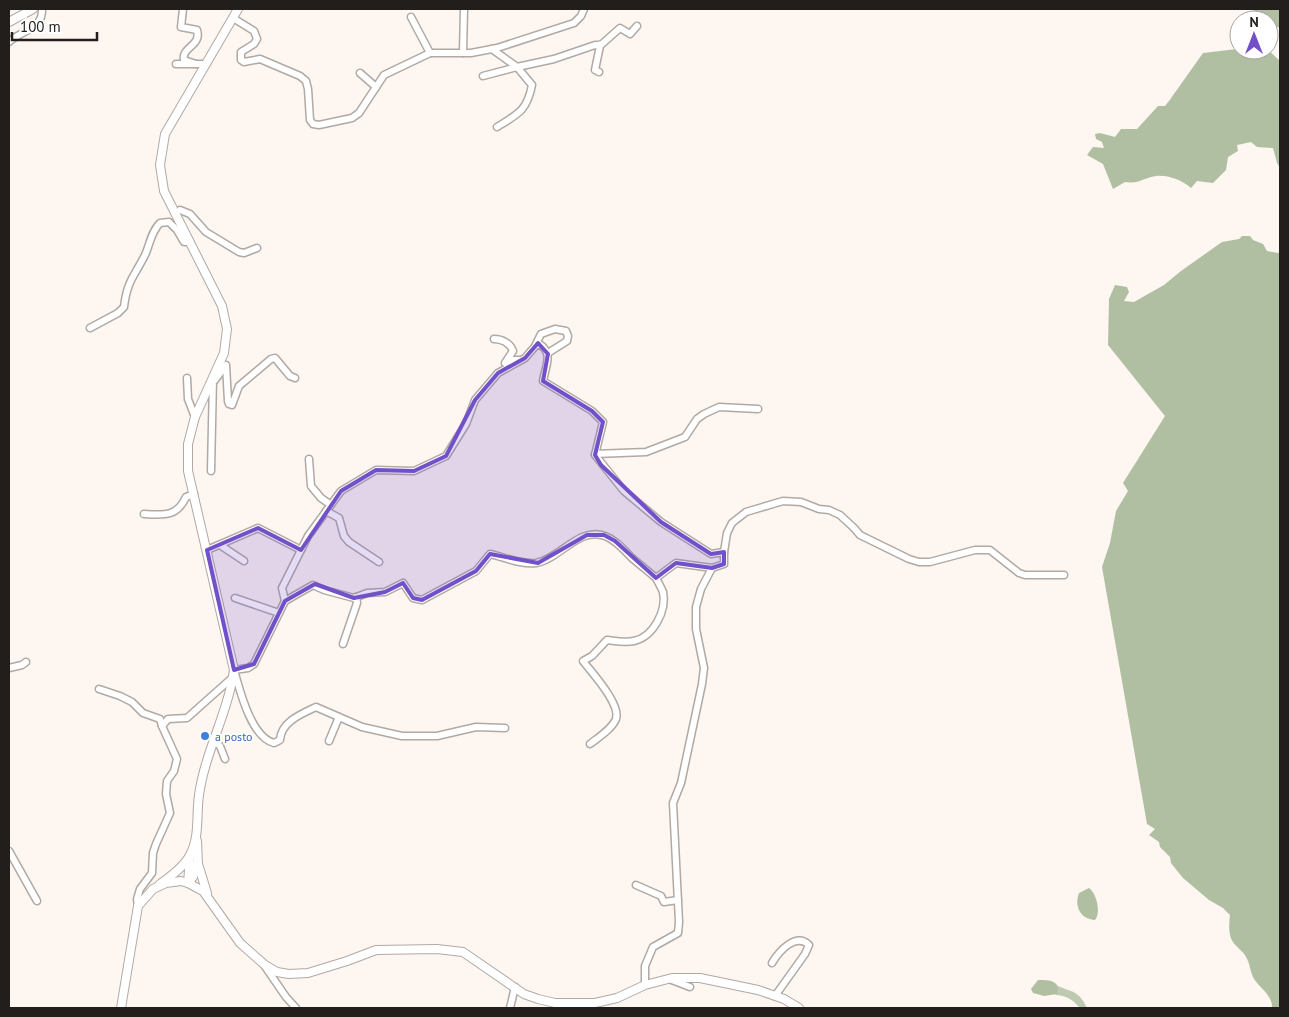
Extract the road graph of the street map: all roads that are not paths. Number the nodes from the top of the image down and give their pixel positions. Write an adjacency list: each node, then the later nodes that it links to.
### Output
1 (33, 9): 9 (main road)
2 (42, 9): 11 (street)
3 (183, 9): 17 (street)
4 (238, 9): 8 (main road)
5 (464, 9): 14 (street)
6 (584, 9): 13 (street)
7 (411, 16): 15 (street)
8 (233, 18): 18 (main road); 23 (street)
9 (9, 22)
10 (637, 26): 12 (street)
11 (9, 42)
12 (598, 45): 19 (street); 20 (street)
13 (492, 49): 14 (street); 19 (street)
14 (463, 53): 15 (street)
15 (430, 54): 23 (street)
16 (176, 64): 17 (street)
17 (196, 64): 18 (street)
18 (206, 64): 26 (main road)
19 (517, 67): 22 (street); 24 (street)
20 (599, 72)
21 (360, 73): 23 (street)
22 (483, 76)
23 (376, 87)
24 (497, 127)
25 (180, 210): 27 (street)
26 (190, 242): 28 (street); 35 (main road)
27 (257, 248)
28 (90, 328)
29 (494, 339): 32 (street)
30 (535, 346): 31 (street); 31 (street); 32 (street)
31 (548, 353): 38 (street)
32 (521, 360): 42 (street)
33 (187, 378): 37 (street)
34 (295, 378): 35 (street)
35 (213, 380): 37 (main road); 40 (street)
36 (758, 408): 38 (street)
37 (195, 417): 41 (main road)
38 (595, 454): 48 (street)
39 (309, 458): 42 (street)
40 (211, 471)
41 (194, 494): 44 (street); 46 (main road)
42 (332, 505): 43 (street)
43 (326, 511): 47 (street); 50 (street)
44 (144, 514)
45 (220, 545): 46 (street); 47 (street); 49 (street)
46 (206, 550): 61 (main road)
47 (301, 550): 56 (street)
48 (724, 552): 51 (street); 52 (street)
49 (244, 561)
50 (379, 562)
51 (712, 568): 53 (street); 78 (street)
52 (1064, 575)
53 (656, 578): 55 (street); 68 (street)
54 (235, 598): 57 (street)
55 (356, 598): 56 (street); 58 (street)
56 (285, 601): 57 (street)
57 (279, 613): 61 (street)
58 (343, 644)
59 (26, 662): 60 (street)
60 (9, 668)
61 (233, 673): 63 (street); 64 (street); 66 (main road)
62 (99, 689): 64 (street)
63 (339, 717): 65 (street); 67 (street)
64 (162, 726): 80 (street)
65 (505, 728)
66 (214, 741): 69 (street); 70 (main road)
67 (329, 741)
68 (590, 744)
69 (225, 759)
70 (196, 837): 72 (main road); 73 (main road)
71 (9, 851): 79 (street)
72 (190, 856): 74 (main road); 75 (main road)
73 (198, 864): 74 (main road); 77 (main road)
74 (188, 883): 75 (main road); 77 (main road)
75 (160, 884): 80 (main road)
76 (636, 886): 78 (street)
77 (207, 895): 81 (main road)
78 (678, 900): 84 (street)
79 (37, 901)
80 (138, 906): 89 (main road)
81 (262, 962): 85 (main road); 90 (street)
82 (772, 962): 87 (street)
83 (668, 979): 84 (main road); 86 (street); 87 (main road)
84 (645, 985): 88 (main road)
85 (515, 987): 88 (main road); 91 (street)
86 (690, 987)
87 (775, 996): 92 (main road)
88 (595, 1006)
89 (121, 1008)
90 (296, 1008)
91 (510, 1008)
92 (799, 1008)

